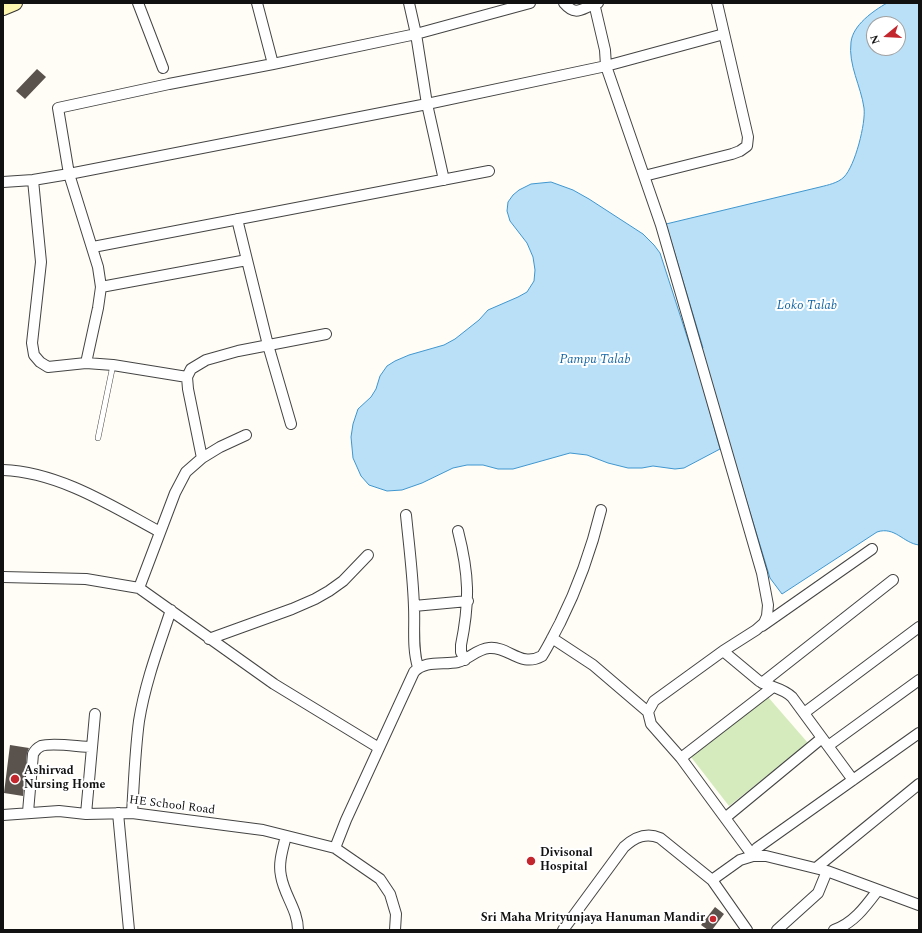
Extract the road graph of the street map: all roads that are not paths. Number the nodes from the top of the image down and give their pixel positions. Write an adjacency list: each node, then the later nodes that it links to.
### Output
1 (138, 3): 12 (street)
2 (257, 3): 10 (street)
3 (409, 3): 8 (street)
4 (530, 3): 8 (street)
5 (564, 3): 6 (street)
6 (595, 3): 11 (street)
7 (717, 3): 9 (street)
8 (416, 34): 10 (street); 13 (street)
9 (724, 34): 11 (street); 16 (street)
10 (273, 64): 15 (street)
11 (606, 66): 13 (street); 16 (street)
12 (164, 68)
13 (427, 104): 15 (street); 18 (street)
14 (490, 171): 18 (street)
15 (69, 174): 17 (street); 21 (street)
16 (644, 176): 47 (street)
17 (33, 180): 19 (street); 26 (street)
18 (444, 180): 20 (street)
19 (3, 182)
20 (237, 219): 21 (street); 22 (street)
21 (93, 247): 23 (street)
22 (247, 260): 23 (street); 25 (street)
23 (101, 287): 26 (street)
24 (326, 334): 25 (street)
25 (268, 345): 28 (street); 29 (street)
26 (86, 362): 27 (street)
27 (113, 365): 28 (street); 31 (lane)
28 (187, 377): 32 (street)
29 (291, 424)
30 (246, 435): 32 (street)
31 (98, 438)
32 (202, 458): 37 (street)
33 (3, 470): 37 (street)
34 (601, 510): 48 (street)
35 (406, 515): 44 (street)
36 (458, 531): 43 (street)
37 (160, 532): 42 (street)
38 (872, 549): 47 (street)
39 (368, 555): 49 (street)
40 (3, 577): 42 (street)
41 (893, 580): 54 (street)
42 (139, 588): 45 (street)
43 (468, 601): 44 (street); 51 (street)
44 (414, 606): 52 (street)
45 (170, 610): 49 (street); 67 (street)
46 (919, 627): 57 (street)
47 (756, 630): 50 (street)
48 (552, 638): 51 (street); 56 (street)
49 (209, 639): 62 (street)
50 (723, 651): 54 (street); 56 (street)
51 (465, 660): 52 (street)
52 (418, 667): 62 (street)
53 (919, 680): 60 (street)
54 (762, 683): 55 (street)
55 (773, 687): 57 (street); 63 (street)
56 (648, 712): 63 (street)
57 (804, 713): 60 (street)
58 (95, 714): 61 (street)
59 (919, 733): 64 (street)
60 (825, 742): 64 (street); 71 (street)
61 (92, 747): 66 (street); 69 (street)
62 (379, 748): 73 (street)
63 (681, 758): 71 (street)
64 (853, 780): 74 (street)
65 (919, 784): 75 (street)
66 (28, 812): 69 (street, HE School Road); 70 (street, HE School Road)
67 (132, 812): 68 (street, HE School Road); 72 (street, HE School Road)
68 (118, 813): 69 (street, HE School Road); 80 (street)
69 (86, 814)
70 (3, 815)
71 (725, 818): 74 (street)
72 (286, 836): 73 (street, HE School Road); 81 (street)
73 (335, 848): 82 (street)
74 (752, 855): 75 (street); 77 (street)
75 (816, 868): 76 (street)
76 (827, 871): 78 (street); 85 (street)
77 (712, 880): 83 (street); 84 (street)
78 (878, 890): 79 (street); 86 (street)
79 (919, 905)
80 (129, 930)
81 (298, 930)
82 (395, 930)
83 (563, 930)
84 (747, 930)
85 (777, 930)
86 (834, 930)

